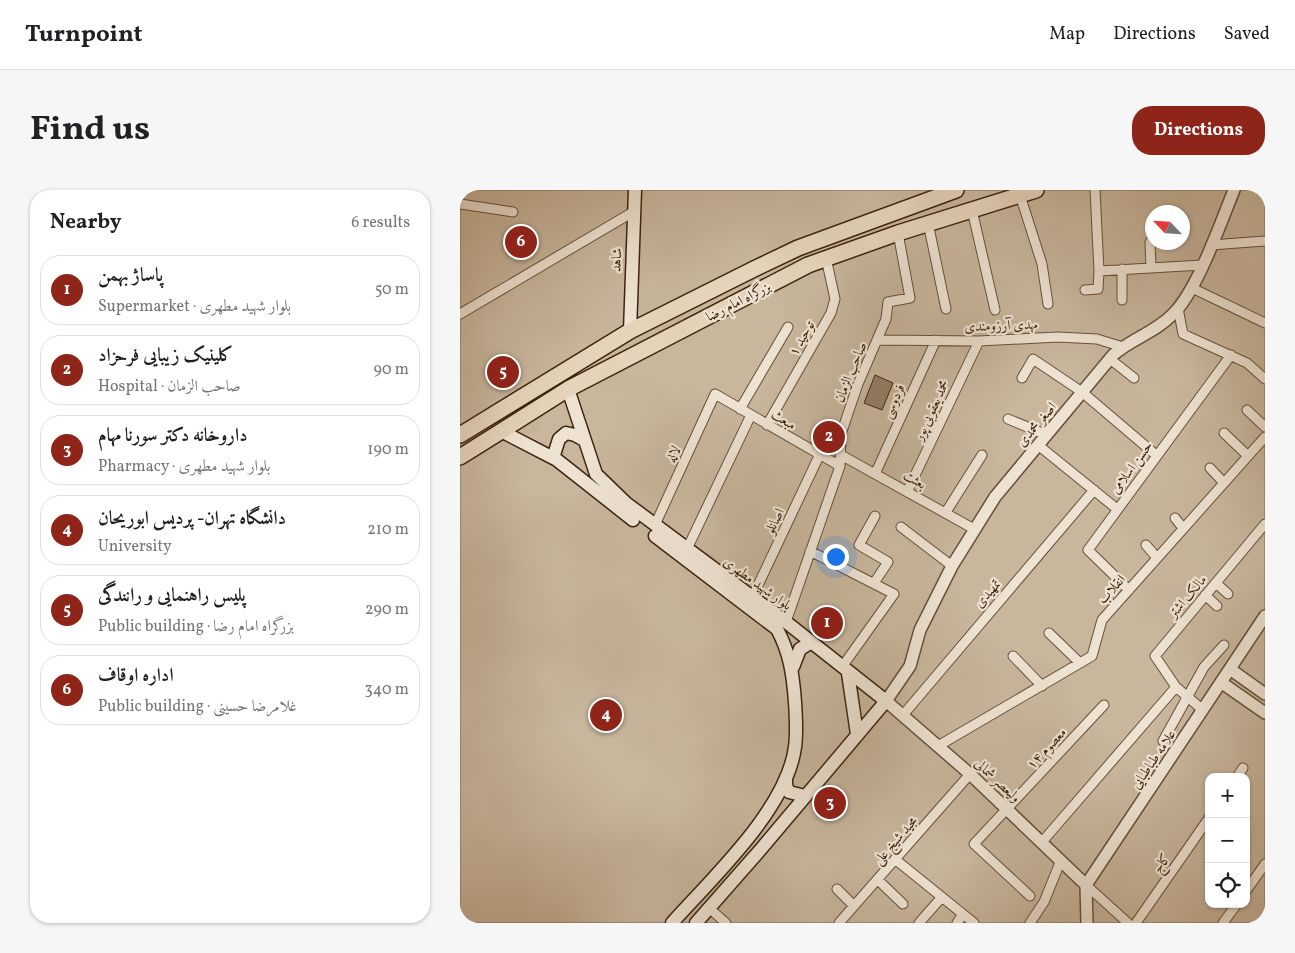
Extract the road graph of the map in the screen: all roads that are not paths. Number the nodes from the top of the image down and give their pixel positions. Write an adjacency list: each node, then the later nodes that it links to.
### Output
1 (635, 190): 11 (main road, شاهد)
2 (956, 190): 32 (highway, بزرگراه امام رضا)
3 (1036, 190): 7 (highway, بزرگراه امام رضا)
4 (1095, 190): 21 (street)
5 (1234, 190): 6 (street); 15 (street, اصغر محمدی)
6 (1240, 190)
7 (1020, 195): 9 (highway, بزرگراه امام رضا); 25 (street)
8 (460, 204): 10 (street)
9 (972, 210): 12 (highway, بزرگراه امام رضا); 28 (street)
10 (513, 212)
11 (633, 212): 29 (street); 32 (main road, شاهد)
12 (928, 223): 13 (highway, بزرگراه امام رضا); 27 (street)
13 (898, 233): 17 (highway, بزرگراه امام رضا); 33 (street, صاحب الزمان)
14 (1265, 241): 15 (street)
15 (1211, 245): 18 (street, اصغر محمدی)
16 (1150, 250): 19 (street)
17 (826, 258): 42 (highway, بزرگراه امام رضا); 49 (street, توحید ۱)
18 (1202, 265): 19 (street); 22 (street, اصغر محمدی)
19 (1151, 268): 20 (street)
20 (1122, 269): 21 (street); 24 (street)
21 (1099, 271): 23 (street)
22 (1192, 288): 26 (street, اصغر محمدی); 30 (street)
23 (1085, 290)
24 (1122, 300)
25 (1048, 304)
26 (1178, 308): 36 (street, اصغر محمدی); 37 (street)
27 (946, 309)
28 (995, 310)
29 (460, 314)
30 (1265, 323)
31 (788, 327): 45 (street)
32 (630, 331): 54 (highway, بزرگراه امام رضا)
33 (878, 340): 34 (street, مهدی آرزومندی); 58 (street, صاحب الزمان)
34 (936, 340): 35 (street, مهدی آرزومندی); 67 (street, فردوسی)
35 (979, 340): 36 (street, مهدی آرزومندی); 69 (street, محمد یعقوبی پور)
36 (1123, 347): 38 (street, اصغر محمدی)
37 (1230, 355): 41 (street); 60 (street, حسن اسلامی)
38 (1110, 359): 40 (street); 43 (street, اصغر محمدی)
39 (1022, 378): 43 (street)
40 (1134, 378)
41 (1265, 379)
42 (568, 389): 51 (highway, بزرگراه امام رضا); 56 (main road, بلوار شهید مطهری)
43 (1082, 392): 53 (street, اصغر محمدی); 60 (street)
44 (715, 394): 45 (street, مبعث); 76 (street, لاله)
45 (740, 409): 47 (street, مبعث)
46 (1247, 410): 50 (street)
47 (750, 415): 49 (street, مبعث); 81 (street)
48 (1008, 419): 53 (street)
49 (767, 425): 61 (street, مبعث)
50 (1265, 427)
51 (501, 431): 63 (highway, بزرگراه امام رضا); 64 (main road, بلوار شهید مطهری)
52 (1224, 433): 62 (street)
53 (1047, 434): 57 (street, اصغر محمدی)
54 (460, 435)
55 (1265, 437): 62 (street, انقلاب)
56 (584, 440): 64 (main road); 76 (main road, بلوار شهید مطهری)
57 (1038, 445): 70 (street); 79 (street, اصغر محمدی)
58 (841, 455): 65 (street, صاحب الزمان); 67 (street, بعثت)
59 (982, 455): 72 (street)
60 (1156, 455): 71 (street, حسن اسلامی)
61 (819, 456): 65 (street, مبعث); 90 (street, اصانلو)
62 (1248, 456): 68 (street, انقلاب)
63 (460, 457)
64 (553, 458): 100 (main road, بلوار شهید مطهری)
65 (840, 466): 82 (street, صاحب الزمان)
66 (1210, 468): 68 (street)
67 (876, 472): 69 (street, بعثت)
68 (1224, 483): 78 (street, انقلاب)
69 (908, 490): 72 (street, بعثت)
70 (1094, 490): 71 (street); 111 (street, تمهیدی)
71 (1118, 508): 87 (street, حسن اسلامی)
72 (946, 512): 79 (street, بعثت)
73 (875, 516): 85 (street)
74 (1175, 518): 78 (street)
75 (1265, 524): 86 (street, مالک اشتر)
76 (655, 525): 81 (main road, بلوار شهید مطهری)
77 (901, 527): 84 (street)
78 (1183, 528): 83 (street, انقلاب)
79 (974, 529): 84 (street, اصغر محمدی)
80 (1146, 545): 83 (street)
81 (687, 549): 90 (main road, بلوار شهید مطهری)
82 (810, 551): 85 (street); 93 (street, صاحب الزمان)
83 (1157, 558): 87 (street, انقلاب)
84 (952, 566): 107 (street, اصغر محمدی)
85 (874, 583): 101 (street)
86 (1216, 583): 88 (street); 89 (street, مالک اشتر)
87 (1128, 590): 98 (street, انقلاب)
88 (1228, 594)
89 (1205, 595): 91 (street); 104 (street, مالک اشتر)
90 (752, 598): 93 (main road, بلوار شهید مطهری)
91 (1217, 606)
92 (1265, 616): 99 (street, علامه طباطبایی)
93 (786, 622): 95 (main road, بلوار شهید مطهری)
94 (1049, 633): 98 (street)
95 (810, 643): 100 (main road); 101 (main road, بلوار شهید مطهری)
96 (1224, 645): 106 (street)
97 (1013, 656): 103 (street)
98 (1080, 663): 103 (street, انقلاب)
99 (1230, 669): 102 (street, علامه طباطبایی); 105 (street)
100 (792, 670): 118 (main road, بلوار شهید مطهری)
101 (845, 670): 107 (main road, بلوار شهید مطهری); 112 (main road)
102 (1222, 683): 109 (street, علامه طباطبایی); 110 (street)
103 (1042, 686): 114 (street, انقلاب)
104 (1176, 687): 106 (street, مالک اشتر); 124 (street)
105 (1265, 694)
106 (1188, 698): 109 (street, مالک اشتر); 113 (street)
107 (886, 701): 111 (street, ولیعصر شمالی); 112 (main road)
108 (1104, 706): 121 (street, ۱۴ معصوم)
109 (1204, 710): 129 (street, علامه طباطبایی)
110 (1265, 713)
111 (903, 715): 114 (street, ولیعصر شمالی)
112 (857, 734): 119 (main road)
113 (1163, 741)
114 (938, 746): 117 (street, ولیعصر شمالی)
115 (1243, 768): 116 (street)
116 (1240, 773)
117 (970, 774): 121 (street, ولیعصر شمالی); 125 (street, مجید شیخ علی)
118 (786, 777): 119 (main road); 120 (main road, بلوار شهید مطهری)
119 (805, 796): 122 (main road)
120 (775, 797): 122 (main road); 139 (main road, بلوار شهید مطهری)
121 (1008, 809): 124 (street, ولیعصر شمالی); 132 (street, ۱۴ معصوم)
122 (792, 812): 136 (main road)
123 (1205, 824): 149 (street, کاج)
124 (1042, 842): 126 (street, ولیعصر شمالی)
125 (896, 860): 128 (street, مجید شیخ علی); 133 (street)
126 (1061, 860): 129 (street, ولیعصر شمالی); 146 (street)
127 (1264, 869): 130 (street)
128 (878, 880): 134 (street); 135 (street, مجید شیخ علی)
129 (1086, 885): 147 (street); 148 (street)
130 (1250, 886)
131 (837, 889): 135 (street)
132 (1030, 896)
133 (942, 897): 138 (street); 143 (street)
134 (902, 904)
135 (854, 906): 142 (street, مجید شیخ علی)
136 (709, 908): 140 (main road); 141 (street)
137 (1234, 908): 150 (street)
138 (963, 914): 144 (street); 145 (street)
139 (672, 923)
140 (696, 923)
141 (726, 923)
142 (839, 923)
143 (919, 923)
144 (957, 923)
145 (974, 923)
146 (1030, 923)
147 (1087, 923)
148 (1128, 923)
149 (1136, 923)
150 (1223, 923)

